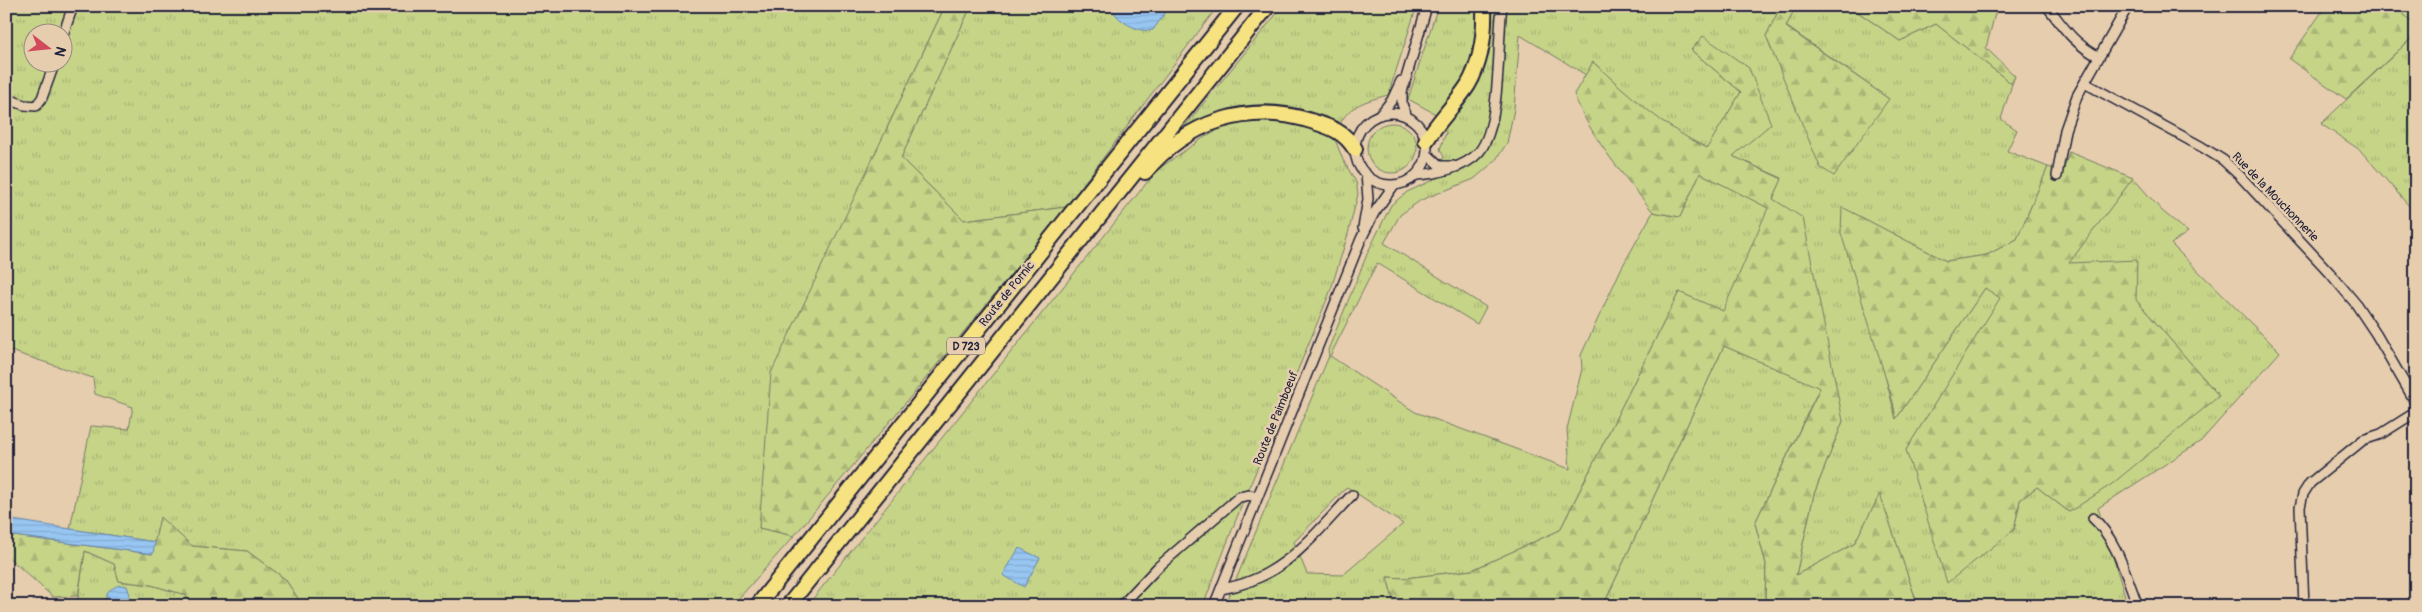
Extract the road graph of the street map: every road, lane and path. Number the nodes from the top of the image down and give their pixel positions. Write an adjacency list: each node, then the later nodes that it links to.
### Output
1 (73, 6): 9 (street)
2 (1238, 6): 32 (highway, Route de Pornic / D 723)
3 (1268, 6): 24 (highway, Route de Pornic / D 723)
4 (1427, 6): 11 (street)
5 (1484, 6): 17 (highway)
6 (1502, 6): 19 (street)
7 (2047, 6): 10 (street)
8 (2128, 6): 10 (street)
9 (68, 22)
10 (2099, 57): 13 (street)
11 (1407, 69): 15 (street); 16 (street)
12 (51, 72): 14 (street)
13 (2085, 83): 22 (street); 26 (street, Rue de la Mouchonnerie)
14 (6, 98)
15 (1380, 115): 16 (street); 18 (street)
16 (1407, 117): 17 (street)
17 (1426, 148): 19 (street); 21 (street)
18 (1355, 149): 20 (street); 24 (highway)
19 (1456, 166): 21 (street)
20 (1366, 174): 23 (street); 25 (street, Route de Paimboeuf)
21 (1416, 175): 23 (street)
22 (2056, 176)
23 (1394, 185): 25 (street, Route de Paimboeuf)
24 (1116, 196): 33 (highway, Route de Pornic / D 723)
25 (1361, 239): 29 (street, Route de Paimboeuf)
26 (2416, 403)
27 (2416, 412): 37 (street)
28 (1352, 496): 31 (street)
29 (1257, 498): 31 (street, Route de Paimboeuf); 34 (street)
30 (2094, 518): 36 (street)
31 (1221, 589): 35 (street, Route de Paimboeuf)
32 (757, 606)
33 (788, 606)
34 (1121, 606)
35 (1214, 606)
36 (2138, 606)
37 (2304, 606)

